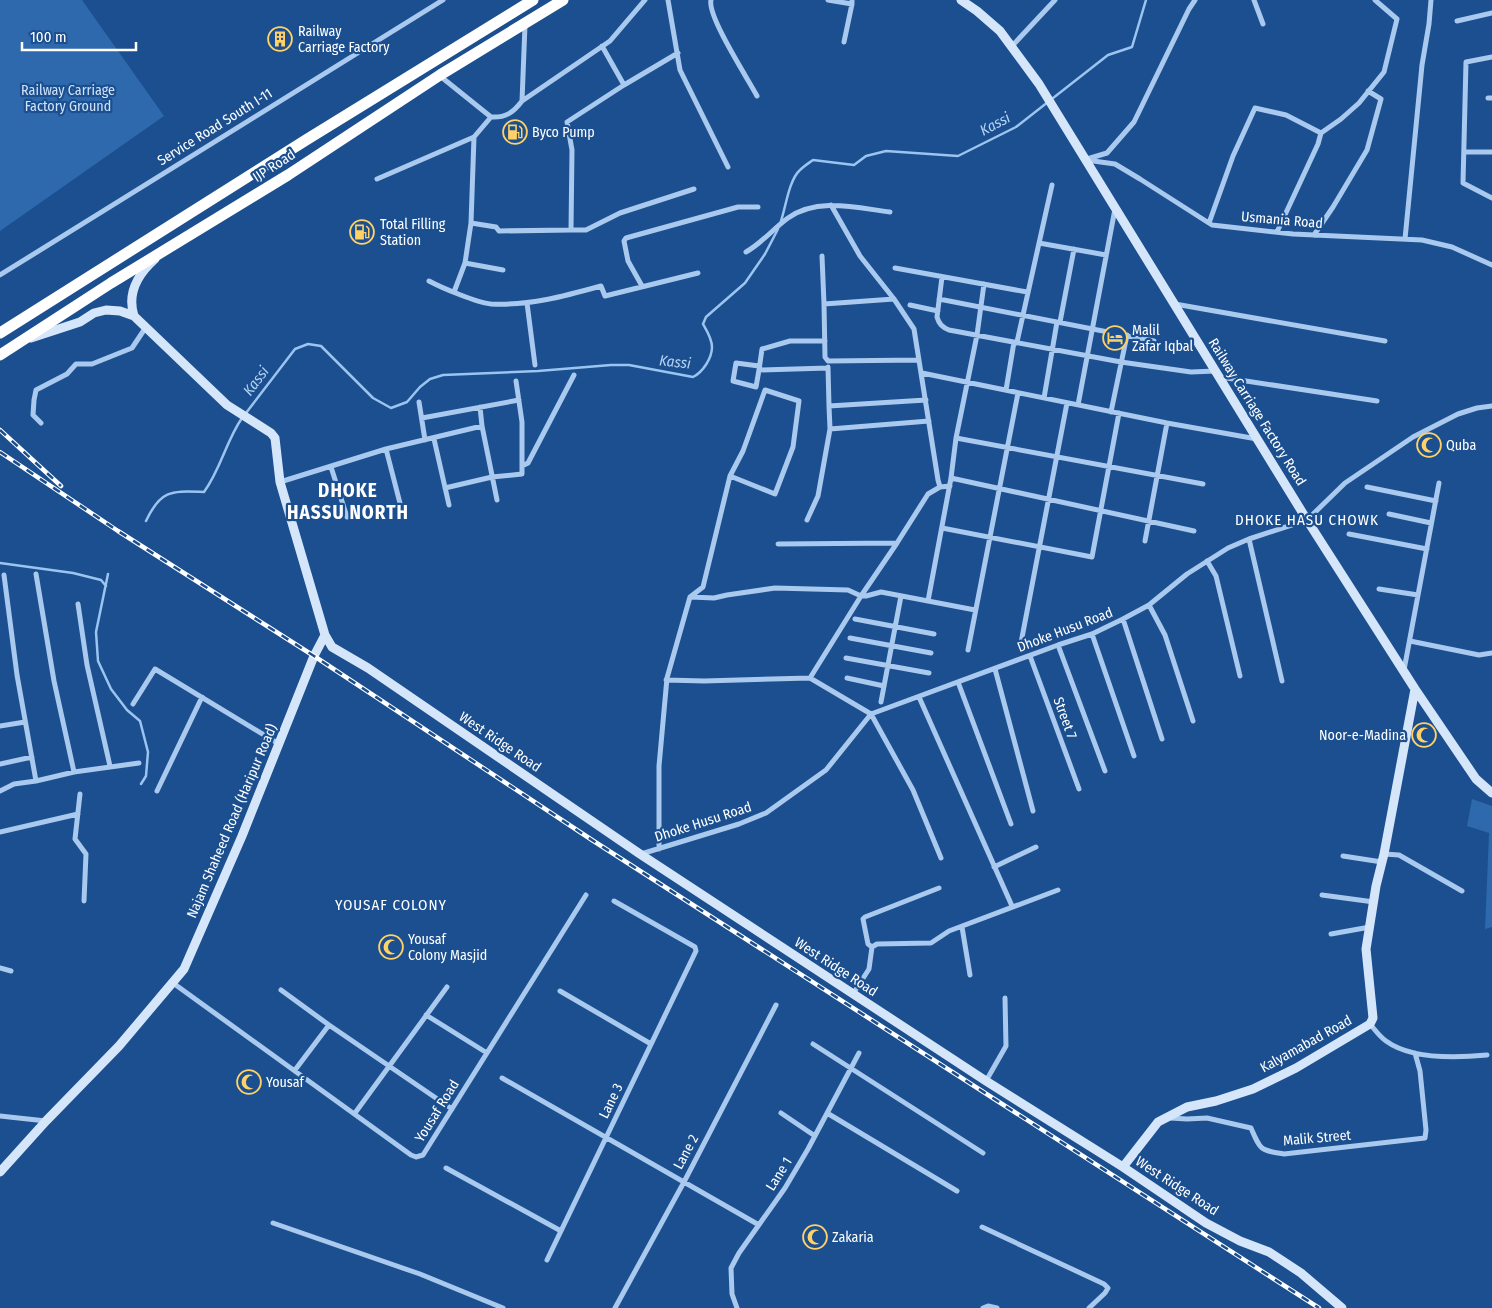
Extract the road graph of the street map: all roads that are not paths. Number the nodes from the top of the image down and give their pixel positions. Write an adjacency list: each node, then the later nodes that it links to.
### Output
1 (443, 0): 63 (street, Service Road South I-11)
2 (533, 0): 32 (highway, IJP Road)
3 (563, 0): 17 (highway, IJP Road)
4 (645, 0): 20 (street)
5 (668, 0): 22 (street)
6 (711, 0): 27 (street)
7 (828, 0): 14 (street)
8 (961, 0): 21 (main road, Railway Carriage Factory Road)
9 (1055, 0): 21 (street)
10 (1195, 0): 36 (street)
11 (1254, 0): 18 (street)
12 (1375, 0): 26 (street)
13 (1431, 0): 51 (street)
14 (852, 2): 19 (street)
15 (1492, 13): 16 (street)
16 (1456, 21)
17 (525, 24): 24 (highway, IJP Road); 28 (street)
18 (1263, 24)
19 (844, 42)
20 (602, 46): 25 (street); 28 (street)
21 (1012, 46): 36 (main road, Railway Carriage Factory Road)
22 (678, 53): 25 (street); 37 (street)
23 (1492, 57): 33 (street)
24 (440, 75): 29 (street); 35 (highway, IJP Road)
25 (624, 85): 48 (street)
26 (1368, 91): 30 (street); 50 (street)
27 (758, 96)
28 (522, 101): 29 (street)
29 (491, 117): 31 (street)
30 (1321, 133): 47 (street); 49 (street)
31 (474, 137): 38 (street); 46 (street)
32 (306, 140): 35 (highway); 83 (highway, IJP Road)
33 (1464, 152): 34 (street); 41 (street)
34 (1492, 152)
35 (315, 157): 53 (highway, IJP Road)
36 (1084, 160): 44 (main road, Railway Carriage Factory Road); 47 (street, Usmania Road)
37 (728, 167)
38 (377, 179)
39 (1052, 185): 52 (street)
40 (694, 189): 48 (street)
41 (1492, 198)
42 (831, 205): 45 (street); 55 (street); 71 (street)
43 (758, 207): 67 (street)
44 (1115, 208): 56 (street); 74 (main road, Railway Carriage Factory Road)
45 (890, 212)
46 (471, 223): 48 (street); 58 (street)
47 (1209, 223): 49 (street, Usmania Road)
48 (571, 227)
49 (1277, 232): 50 (street, Usmania Road)
50 (1314, 235): 51 (street, Usmania Road)
51 (1405, 240): 59 (street, Usmania Road)
52 (1039, 242): 54 (street); 69 (street)
53 (167, 248): 79 (main road); 89 (highway, IJP Road)
54 (1074, 249): 56 (street); 80 (street)
55 (746, 252)
56 (1106, 255): 82 (street)
57 (822, 256): 73 (street)
58 (465, 264): 61 (street); 68 (street)
59 (1492, 265)
60 (895, 268): 64 (street)
61 (502, 270)
62 (698, 273): 67 (street)
63 (0, 275)
64 (942, 277): 66 (street); 70 (street)
65 (429, 281): 68 (street)
66 (984, 284): 69 (street); 76 (street)
67 (642, 286): 72 (street)
68 (454, 292): 72 (street)
69 (1027, 292): 78 (street)
70 (939, 299): 76 (street); 77 (street)
71 (894, 300): 73 (street); 94 (street)
72 (527, 303): 97 (street)
73 (824, 304): 87 (street)
74 (1174, 304): 88 (street); 101 (main road, Railway Carriage Factory Road)
75 (910, 305): 77 (street)
76 (981, 307): 78 (street); 84 (street)
77 (938, 311): 84 (street)
78 (1022, 315): 80 (street); 90 (street)
79 (134, 316): 81 (main road); 89 (main road)
80 (1059, 322): 82 (street); 91 (street)
81 (146, 326): 121 (street); 139 (main road)
82 (1091, 328): 85 (street); 93 (street)
83 (0, 333)
84 (977, 335): 90 (street); 104 (street)
85 (1127, 335): 86 (street); 96 (street)
86 (1154, 340)
87 (825, 341): 95 (street); 98 (street)
88 (1385, 341)
89 (22, 342): 92 (highway, IJP Road)
90 (1015, 342): 91 (street); 105 (street)
91 (1051, 349): 93 (street); 107 (street)
92 (0, 355)
93 (1086, 356): 96 (street); 113 (street)
94 (919, 360): 95 (street); 100 (street)
95 (828, 361): 99 (street)
96 (1121, 362): 101 (street); 117 (street)
97 (535, 365)
98 (759, 368): 98 (street); 99 (street)
99 (828, 368): 114 (street)
100 (922, 373): 104 (street); 109 (street)
101 (1218, 374): 110 (street); 128 (main road, Railway Carriage Factory Road)
102 (574, 375): 132 (street)
103 (516, 381): 108 (street)
104 (967, 383): 105 (street); 125 (street)
105 (1006, 390): 106 (street)
106 (1018, 393): 107 (street); 129 (street)
107 (1044, 398): 112 (street)
108 (519, 400): 116 (street); 132 (street)
109 (926, 400): 114 (street); 120 (street)
110 (1377, 401)
111 (419, 402): 119 (street)
112 (1067, 403): 113 (street); 131 (street)
113 (1078, 405): 117 (street)
114 (830, 406): 124 (street)
115 (1492, 406): 156 (street, Dhoke Husu Road)
116 (480, 407): 119 (street); 123 (street)
117 (1111, 412): 118 (street)
118 (1119, 413): 122 (street); 134 (street)
119 (422, 418): 127 (street)
120 (929, 421): 124 (street); 143 (street)
121 (41, 423)
122 (1167, 423): 128 (street); 136 (street)
123 (482, 426): 126 (street); 137 (street)
124 (830, 429): 155 (street)
125 (956, 438): 129 (street); 138 (street)
126 (434, 439): 127 (street); 145 (street)
127 (426, 440): 130 (street)
128 (1259, 440): 156 (main road, Railway Carriage Factory Road)
129 (1007, 448): 131 (street); 146 (street)
130 (386, 449): 133 (street); 151 (street)
131 (1057, 457): 134 (street); 147 (street)
132 (522, 466): 137 (street)
133 (331, 467): 139 (street); 154 (street)
134 (1109, 467): 136 (street); 152 (street)
135 (730, 476): 135 (street); 176 (street)
136 (1157, 476): 141 (street); 157 (street)
137 (492, 477): 145 (street); 148 (street)
138 (951, 478): 142 (street); 146 (street)
139 (280, 482): 186 (main road)
140 (1439, 483): 149 (street)
141 (1203, 484)
142 (950, 486): 143 (street); 159 (street)
143 (940, 487): 165 (street)
144 (1368, 487): 149 (street)
145 (445, 488): 150 (street)
146 (999, 489): 147 (street); 162 (street)
147 (1049, 499): 152 (street); 167 (street)
148 (497, 500)
149 (1436, 501): 158 (street)
150 (449, 504)
151 (402, 511)
152 (1101, 511): 157 (street); 167 (street)
153 (1389, 514): 158 (street)
154 (347, 518)
155 (807, 520)
156 (1307, 520): 163 (street, Dhoke Husu Road); 199 (main road, Railway Carriage Factory Road)
157 (1149, 521): 160 (street); 164 (street)
158 (1431, 523): 168 (street)
159 (942, 528): 162 (street); 177 (street)
160 (1194, 531)
161 (1349, 534): 168 (street)
162 (989, 537): 167 (street); 180 (street)
163 (1249, 539): 169 (street, Dhoke Husu Road); 205 (street)
164 (1145, 542)
165 (897, 543): 166 (street); 174 (street)
166 (778, 544)
167 (1040, 548): 191 (street)
168 (1427, 549): 173 (street)
169 (1207, 561): 179 (street, Dhoke Husu Road); 201 (street)
170 (36, 574): 225 (street)
171 (4, 575): 215 (street)
172 (1379, 589): 173 (street)
173 (1418, 595): 188 (street)
174 (861, 596): 175 (street); 176 (street); 202 (street)
175 (901, 596): 177 (street); 183 (street)
176 (690, 597): 204 (street)
177 (928, 601): 180 (street)
178 (78, 604): 223 (street)
179 (1149, 605): 182 (street, Dhoke Husu Road); 214 (street)
180 (975, 610): 192 (street)
181 (855, 619): 183 (street)
182 (1123, 619): 185 (street, Dhoke Husu Road); 217 (street)
183 (895, 626): 184 (street); 190 (street)
184 (934, 634)
185 (1092, 634): 189 (street, Dhoke Husu Road); 219 (street)
186 (325, 635): 218 (main road, Najam Shaheed Road (Haripur Road)); 238 (main road, West Ridge Road)
187 (850, 638): 190 (street)
188 (1410, 641): 194 (street); 199 (street)
189 (1058, 644): 195 (street, Dhoke Husu Road); 224 (street)
190 (891, 646): 193 (street); 197 (street)
191 (1020, 648)
192 (968, 650)
193 (931, 653)
194 (1492, 653)
195 (1030, 656): 198 (street, Dhoke Husu Road); 227 (street, Street 7)
196 (846, 658): 197 (street)
197 (888, 666): 200 (street); 207 (street)
198 (995, 669): 206 (street, Dhoke Husu Road); 232 (street)
199 (1404, 670): 208 (main road, Railway Carriage Factory Road)
200 (929, 674)
201 (1240, 676)
202 (810, 678): 204 (street); 213 (street)
203 (847, 678): 207 (street)
204 (666, 680): 237 (street)
205 (1282, 681)
206 (958, 682): 210 (street, Dhoke Husu Road); 234 (street)
207 (884, 686): 211 (street)
208 (1415, 689): 230 (main road, Railway Carriage Factory Road); 241 (main road, Kalyamabad Road)
209 (202, 697): 212 (street); 218 (street); 229 (street)
210 (919, 697): 213 (street, Dhoke Husu Road); 242 (street)
211 (881, 702)
212 (133, 704)
213 (871, 714): 237 (street, Dhoke Husu Road); 240 (street)
214 (1193, 721)
215 (25, 722): 216 (street); 220 (street)
216 (0, 726)
217 (1162, 739)
218 (280, 744): 259 (main road, Najam Shaheed Road (Haripur Road))
219 (1134, 756)
220 (32, 757): 222 (street); 226 (street)
221 (139, 763): 223 (street)
222 (0, 764)
223 (110, 766): 225 (street)
224 (1105, 771)
225 (74, 772): 226 (street)
226 (36, 781): 228 (street)
227 (1079, 789)
228 (0, 791)
229 (157, 792)
230 (1492, 793)
231 (80, 794): 233 (street)
232 (1033, 811)
233 (78, 814): 235 (street); 248 (street)
234 (1011, 824)
235 (0, 832)
236 (1036, 847): 242 (street)
237 (658, 849): 238 (street, Dhoke Husu Road)
238 (640, 854): 263 (main road, West Ridge Road)
239 (1343, 856): 241 (street)
240 (941, 858)
241 (1383, 858): 245 (street); 250 (main road, Kalyamabad Road)
242 (994, 867): 251 (street)
243 (940, 888): 255 (street)
244 (1058, 890): 251 (street)
245 (1462, 891)
246 (586, 895): 271 (street, Yousaf Road)
247 (1322, 895): 250 (street)
248 (84, 901)
249 (614, 901): 269 (street, Lane 3)
250 (1374, 902): 253 (main road, Kalyamabad Road)
251 (1012, 906): 252 (street)
252 (962, 926): 255 (street); 258 (street)
253 (1370, 927): 254 (street); 267 (main road, Kalyamabad Road)
254 (1330, 934)
255 (872, 947): 263 (street)
256 (0, 968): 257 (street)
257 (11, 971)
258 (970, 975)
259 (173, 983): 277 (street, Yousaf Road); 286 (main road, Najam Shaheed Road (Haripur Road))
260 (447, 987): 266 (street)
261 (281, 990): 268 (street)
262 (560, 991): 269 (street)
263 (853, 994): 279 (main road, West Ridge Road)
264 (1005, 998): 279 (street)
265 (776, 1005): 293 (street, Lane 2)
266 (426, 1015): 271 (street); 275 (street)
267 (1370, 1024): 273 (street); 285 (main road, Kalyamabad Road)
268 (330, 1025): 275 (street); 277 (street)
269 (651, 1044): 288 (street, Lane 3)
270 (813, 1044): 276 (street)
271 (487, 1053): 280 (street, Yousaf Road)
272 (859, 1053): 276 (street, Lane 1)
273 (1415, 1053): 274 (street); 285 (street, Malik Street)
274 (1487, 1055)
275 (389, 1066): 280 (street); 281 (street)
276 (851, 1069): 283 (street, Lane 1); 289 (street)
277 (295, 1070): 281 (street, Yousaf Road)
278 (502, 1078): 288 (street)
279 (986, 1081): 290 (main road, West Ridge Road)
280 (452, 1109): 281 (street, Yousaf Road)
281 (355, 1113)
282 (781, 1113): 287 (street)
283 (827, 1113): 287 (street, Lane 1); 294 (street)
284 (0, 1116): 286 (street)
285 (1165, 1117): 290 (main road, Kalyamabad Road)
286 (46, 1121): 292 (main road, Najam Shaheed Road (Haripur Road))
287 (815, 1136): 296 (street, Lane 1)
288 (606, 1137): 293 (street); 298 (street, Lane 3)
289 (983, 1154)
290 (1123, 1167): 306 (main road, West Ridge Road)
291 (446, 1168): 298 (street)
292 (0, 1172)
293 (684, 1182): 296 (street); 302 (street, Lane 2)
294 (957, 1191)
295 (272, 1223): 301 (street)
296 (759, 1225): 303 (street, Lane 1)
297 (982, 1228): 305 (street)
298 (561, 1230): 299 (street, Lane 3)
299 (547, 1260)
300 (986, 1307): 304 (street)
301 (503, 1308)
302 (615, 1308)
303 (737, 1308)
304 (997, 1308)
305 (1089, 1308)
306 (1342, 1308)

